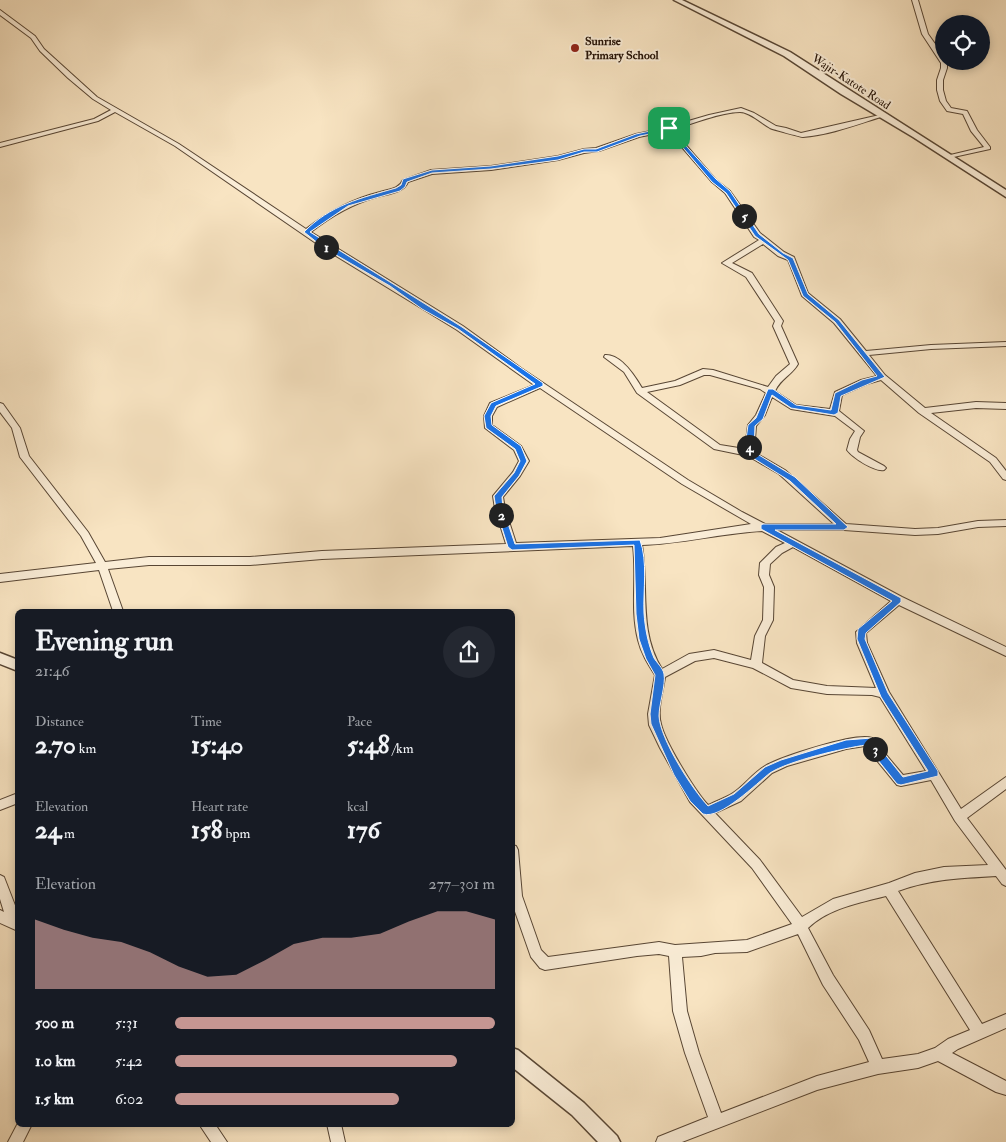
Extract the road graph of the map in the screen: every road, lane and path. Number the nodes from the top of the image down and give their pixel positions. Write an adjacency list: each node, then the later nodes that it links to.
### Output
1 (677, 0): 5 (street, Wajir-Katote Road)
2 (915, 0): 8 (street)
3 (0, 12): 4 (street)
4 (115, 110): 7 (street); 12 (street)
5 (882, 115): 6 (street); 8 (street, Wajir-Katote Road)
6 (669, 128): 12 (street); 13 (street)
7 (0, 144)
8 (949, 156): 9 (street, Wajir-Katote Road)
9 (974, 174): 10 (street); 11 (street, Wajir-Katote Road)
10 (1006, 190)
11 (1006, 194)
12 (307, 232): 18 (street)
13 (764, 240): 15 (street); 20 (street)
14 (1006, 344): 15 (street)
15 (864, 354): 17 (street)
16 (608, 357): 19 (street)
17 (882, 377): 23 (street); 24 (street)
18 (541, 384): 29 (street); 33 (street)
19 (640, 391): 20 (street); 25 (street)
20 (770, 391): 24 (street); 25 (street)
21 (0, 406): 34 (street)
22 (1006, 406): 23 (street)
23 (922, 411): 27 (street)
24 (834, 413): 26 (street)
25 (750, 453): 30 (street)
26 (881, 468)
27 (1006, 477)
28 (1006, 523): 30 (street)
29 (763, 527): 30 (street); 31 (street); 32 (street)
30 (844, 527)
31 (637, 542): 33 (street); 42 (street)
32 (793, 543): 36 (street); 41 (street)
33 (512, 547): 34 (street)
34 (102, 566): 35 (street); 37 (street)
35 (0, 578)
36 (898, 600): 38 (street); 43 (street)
37 (117, 609)
38 (1006, 652)
39 (0, 658): 40 (street)
40 (15, 665)
41 (756, 665): 42 (street); 43 (street)
42 (660, 675): 48 (street)
43 (884, 694): 44 (street)
44 (934, 774): 48 (street); 49 (street)
45 (1006, 782): 49 (street)
46 (15, 799): 47 (street)
47 (0, 805)
48 (707, 811): 57 (street)
49 (959, 817): 50 (street)
50 (1002, 875): 53 (street)
51 (0, 881): 55 (street)
52 (515, 884): 58 (street)
53 (889, 889): 57 (street); 60 (street)
54 (0, 916): 56 (street)
55 (15, 921)
56 (15, 924)
57 (801, 927): 58 (street); 63 (street)
58 (675, 951): 65 (street)
59 (1006, 1021): 60 (street)
60 (979, 1032): 61 (street)
61 (939, 1054): 63 (street); 64 (street)
62 (515, 1058): 70 (street)
63 (878, 1067): 65 (street)
64 (1006, 1088)
65 (717, 1121): 71 (street)
66 (208, 1127): 68 (street)
67 (335, 1127): 69 (street)
68 (220, 1142)
69 (338, 1142)
70 (611, 1142)
71 (663, 1142)

